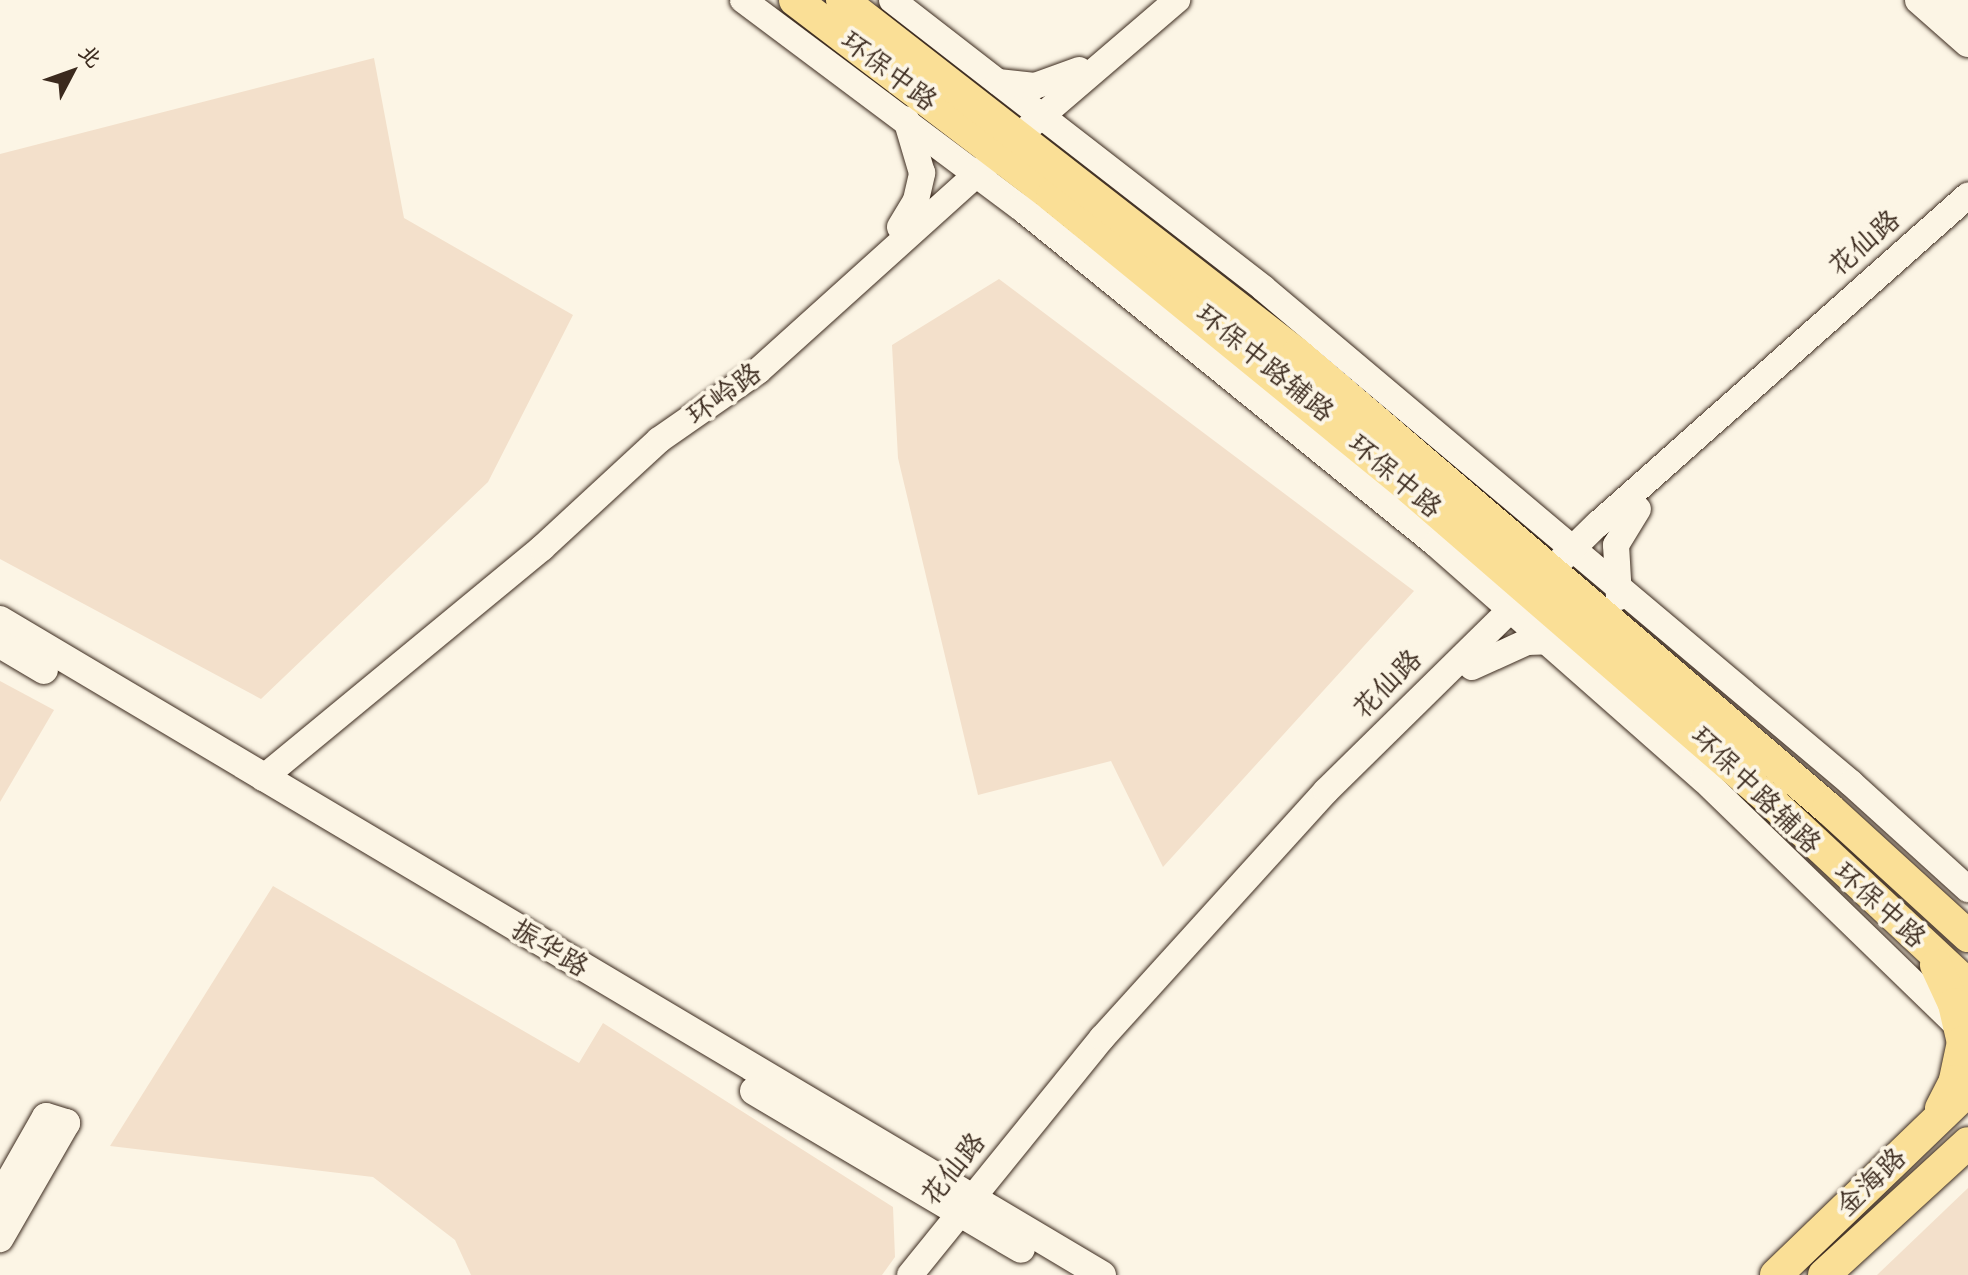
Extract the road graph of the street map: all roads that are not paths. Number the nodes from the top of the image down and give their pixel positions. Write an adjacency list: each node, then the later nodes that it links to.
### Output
1 (743, 0): 15 (street, 环保中路辅路)
2 (795, 0): 11 (main road, 环保中路)
3 (842, 0): 12 (main road, 环保中路)
4 (892, 0): 14 (street, 环保中路辅路)
5 (1160, 0): 13 (street, 环岭路)
6 (1177, 0): 13 (street, 环岭路)
7 (1919, 0): 10 (main road)
8 (1950, 0): 9 (main road)
9 (1968, 16)
10 (1968, 43)
11 (861, 49): 15 (street); 16 (main road, 环保中路)
12 (913, 52): 14 (street); 16 (main road, 环保中路)
13 (1076, 79): 14 (street); 16 (street, 环岭路)
14 (1000, 83): 16 (street, 环保中路辅路)
15 (907, 121): 16 (street, 环保中路辅路); 20 (street)
16 (1009, 144): 17 (main road, 环保中路); 17 (street); 20 (street, 环岭路); 24 (street, 环保中路辅路); 26 (street, 环保中路辅路); 34 (street, 环岭路)
17 (1060, 184): 22 (main road, 环保中路); 23 (main road, 环保中路)
18 (1968, 195): 21 (street, 花仙路)
19 (1968, 216): 21 (street, 花仙路)
20 (900, 227): 34 (street, 环岭路)
21 (1633, 503): 24 (street); 25 (street, 花仙路); 27 (street)
22 (1491, 516): 24 (street); 25 (main road, 环保中路)
23 (1451, 523): 25 (main road, 环保中路); 26 (street)
24 (1543, 524): 25 (street, 环保中路辅路)
25 (1547, 584): 26 (street, 环保中路辅路); 27 (street, 环保中路辅路); 29 (street, 环保中路辅路); 31 (main road, 环保中路); 32 (street, 花仙路); 33 (main road, 环保中路)
26 (1484, 585): 32 (street)
27 (1617, 588): 31 (street); 35 (street, 环保中路辅路)
28 (0, 620): 34 (main road, 振华路)
29 (1548, 641): 32 (street); 33 (street); 39 (street, 环保中路辅路)
30 (0, 644): 44 (main road, 振华路)
31 (1649, 653): 36 (main road, 环保中路)
32 (1467, 661): 44 (street, 花仙路)
33 (1614, 662): 37 (main road, 环保中路)
34 (260, 776): 44 (main road, 振华路)
35 (1968, 889)
36 (1961, 928)
37 (1918, 939): 38 (main road, 环保中路); 39 (main road)
38 (1968, 985)
39 (1964, 1032): 41 (main road)
40 (1968, 1090): 41 (main road, 金海路)
41 (1930, 1126): 50 (main road, 金海路)
42 (1964, 1147): 51 (main road, 金海路)
43 (0, 1198): 45 (main road)
44 (972, 1209): 46 (street, 花仙路); 47 (street, 花仙路); 48 (main road, 振华路); 49 (main road, 振华路)
45 (0, 1238)
46 (910, 1275)
47 (928, 1275)
48 (1065, 1275)
49 (1102, 1275)
50 (1776, 1275)
51 (1824, 1275)

